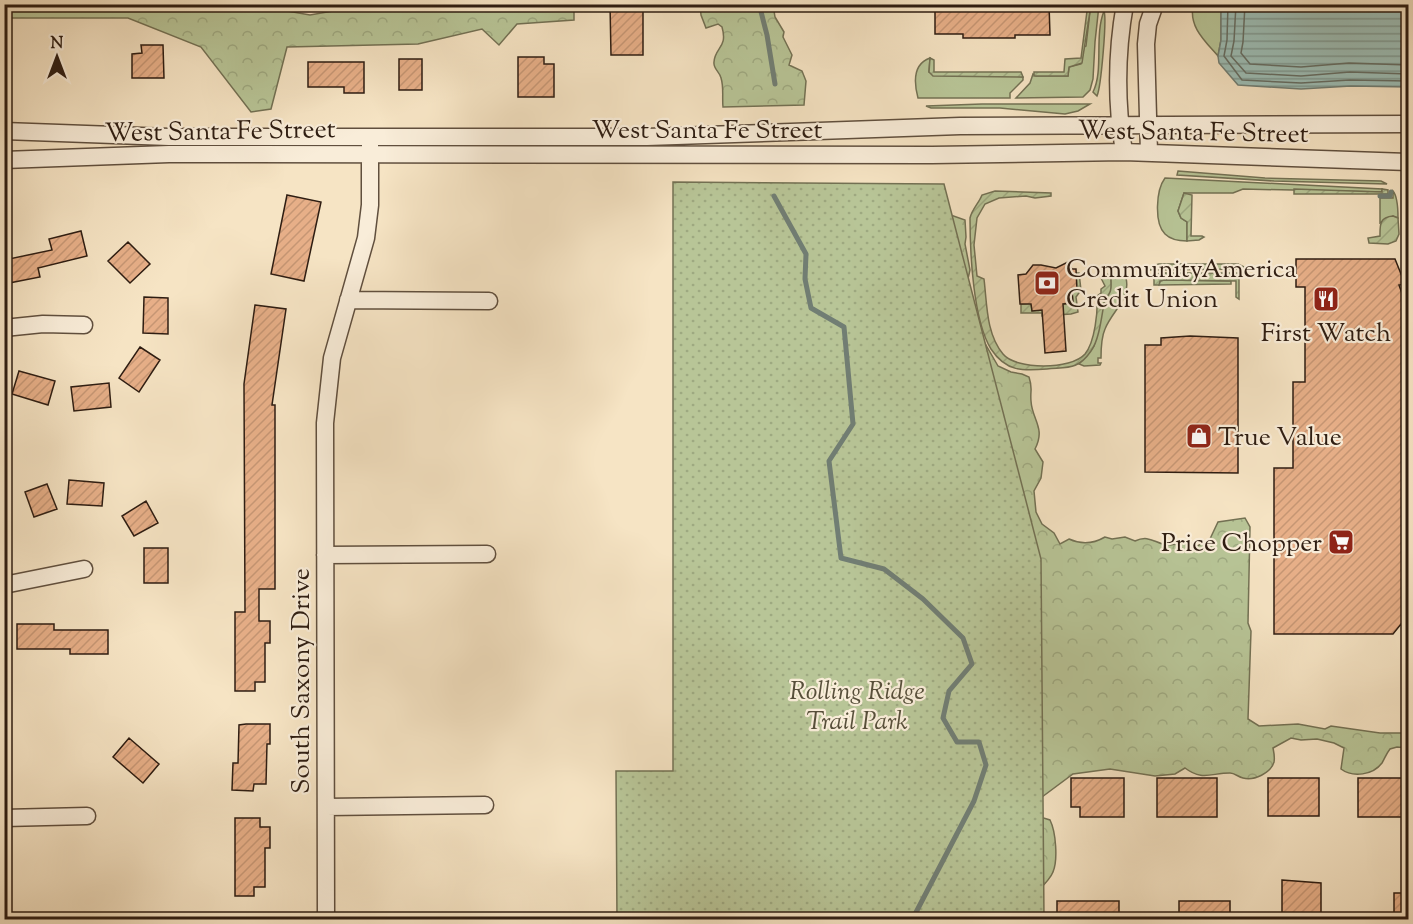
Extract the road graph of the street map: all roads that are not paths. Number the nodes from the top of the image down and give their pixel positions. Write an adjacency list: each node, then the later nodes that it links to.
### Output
1 (1125, 4): 3 (street)
2 (1155, 4): 4 (street)
3 (1119, 124): 4 (street, West Santa Fe Street); 7 (street, West Santa Fe Street); 8 (street)
4 (1149, 124): 5 (street, West Santa Fe Street); 9 (street)
5 (1408, 124)
6 (4, 131): 7 (street, West Santa Fe Street)
7 (370, 137): 10 (street, South Saxony Drive)
8 (1124, 152): 9 (street, West Santa Fe Street); 10 (street, West Santa Fe Street)
9 (1149, 153): 12 (street, West Santa Fe Street)
10 (370, 154): 11 (street, West Santa Fe Street); 13 (street, South Saxony Drive)
11 (4, 160)
12 (1408, 162)
13 (348, 300): 14 (street); 18 (street, South Saxony Drive)
14 (489, 301)
15 (84, 324): 16 (street)
16 (4, 328)
17 (487, 554): 18 (street)
18 (325, 555): 22 (street, South Saxony Drive)
19 (84, 569): 20 (street)
20 (4, 585)
21 (485, 805): 22 (street, South Saxony Drive)
22 (326, 807): 25 (street, South Saxony Drive)
23 (87, 816): 24 (street)
24 (4, 818)
25 (326, 920)

